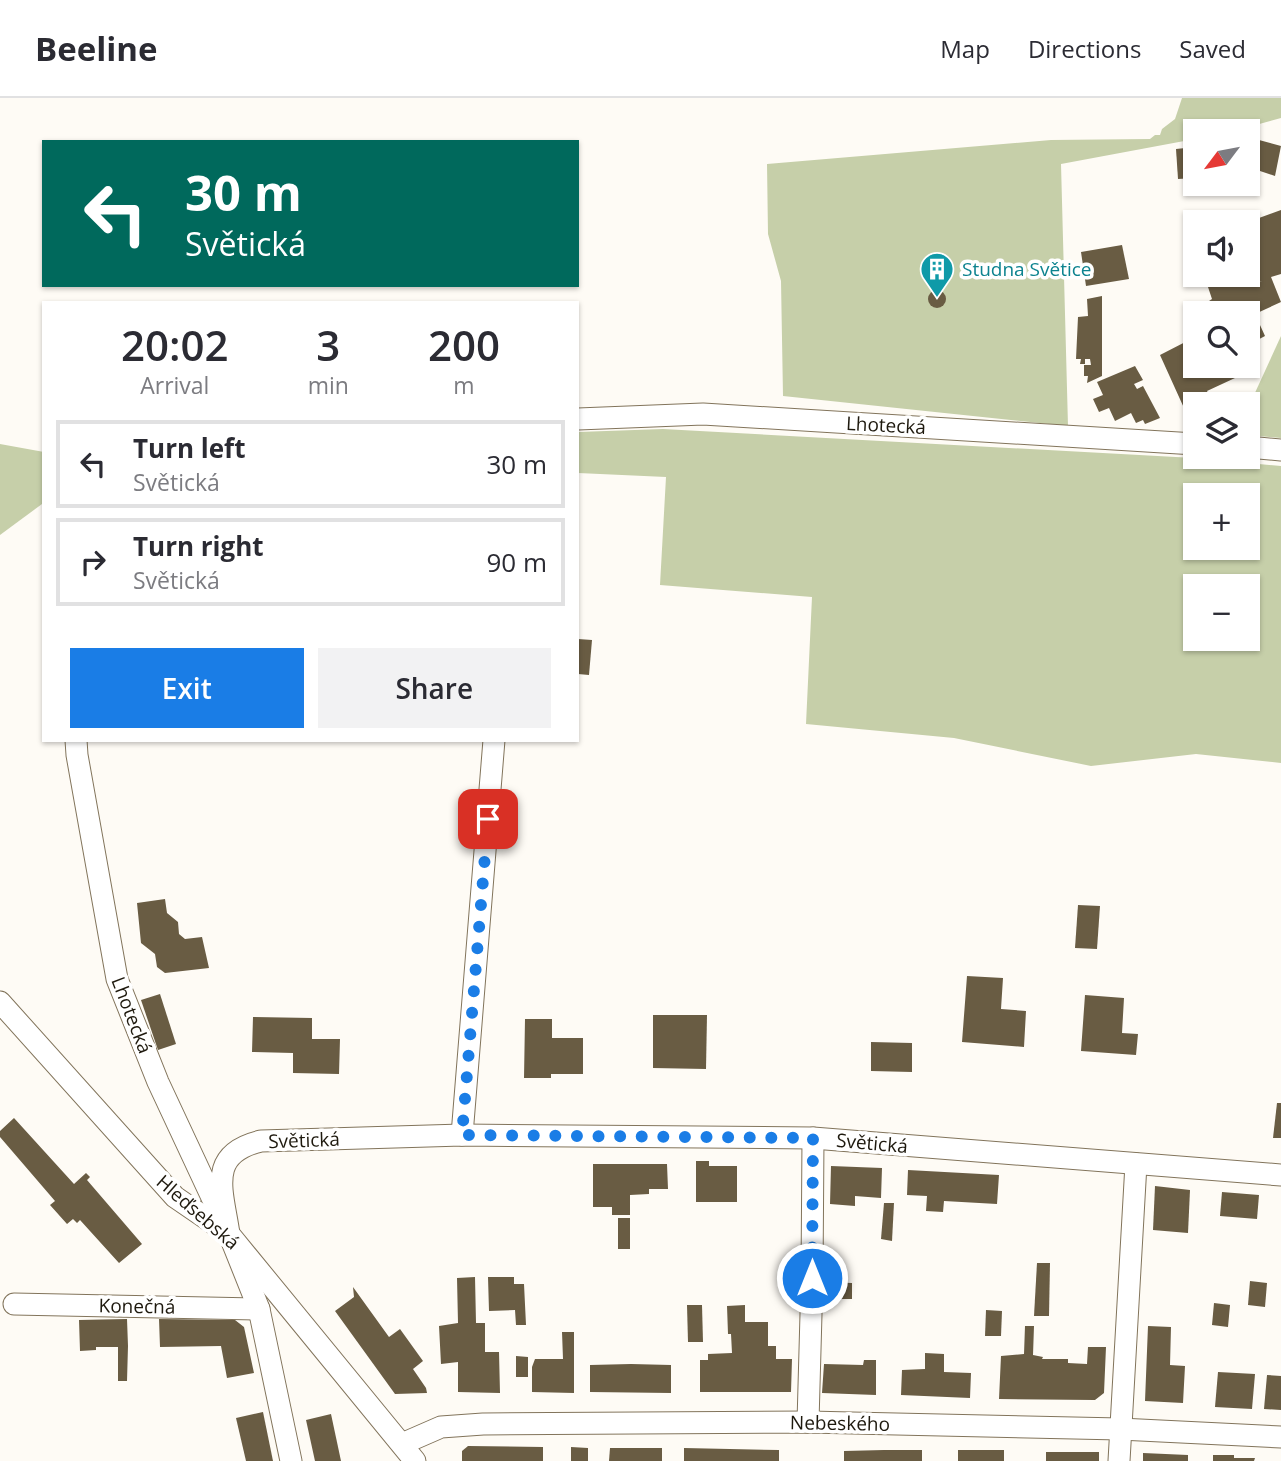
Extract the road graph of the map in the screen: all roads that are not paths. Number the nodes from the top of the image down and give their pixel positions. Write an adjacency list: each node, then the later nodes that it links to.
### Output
1 (579, 419): 2 (street, Lhotecká)
2 (1183, 442)
3 (1260, 448): 4 (street)
4 (1281, 450)
5 (76, 742): 12 (street, Lhotecká)
6 (494, 742): 8 (street)
7 (0, 1002): 12 (street, Hleďsebská)
8 (462, 1135): 9 (street, Světická); 12 (street, Světická)
9 (813, 1138): 10 (street, Světická); 15 (street)
10 (1136, 1164): 11 (street, Světická); 16 (street)
11 (1281, 1175)
12 (229, 1234): 14 (street); 18 (street, Hleďsebská)
13 (14, 1304): 14 (street, Konečná)
14 (259, 1309): 19 (street)
15 (808, 1422): 16 (street, Nebeského); 18 (street, Nebeského)
16 (1120, 1429): 17 (street, Nebeského); 20 (street)
17 (1281, 1437)
18 (408, 1453)
19 (291, 1461)
20 (1119, 1461)

